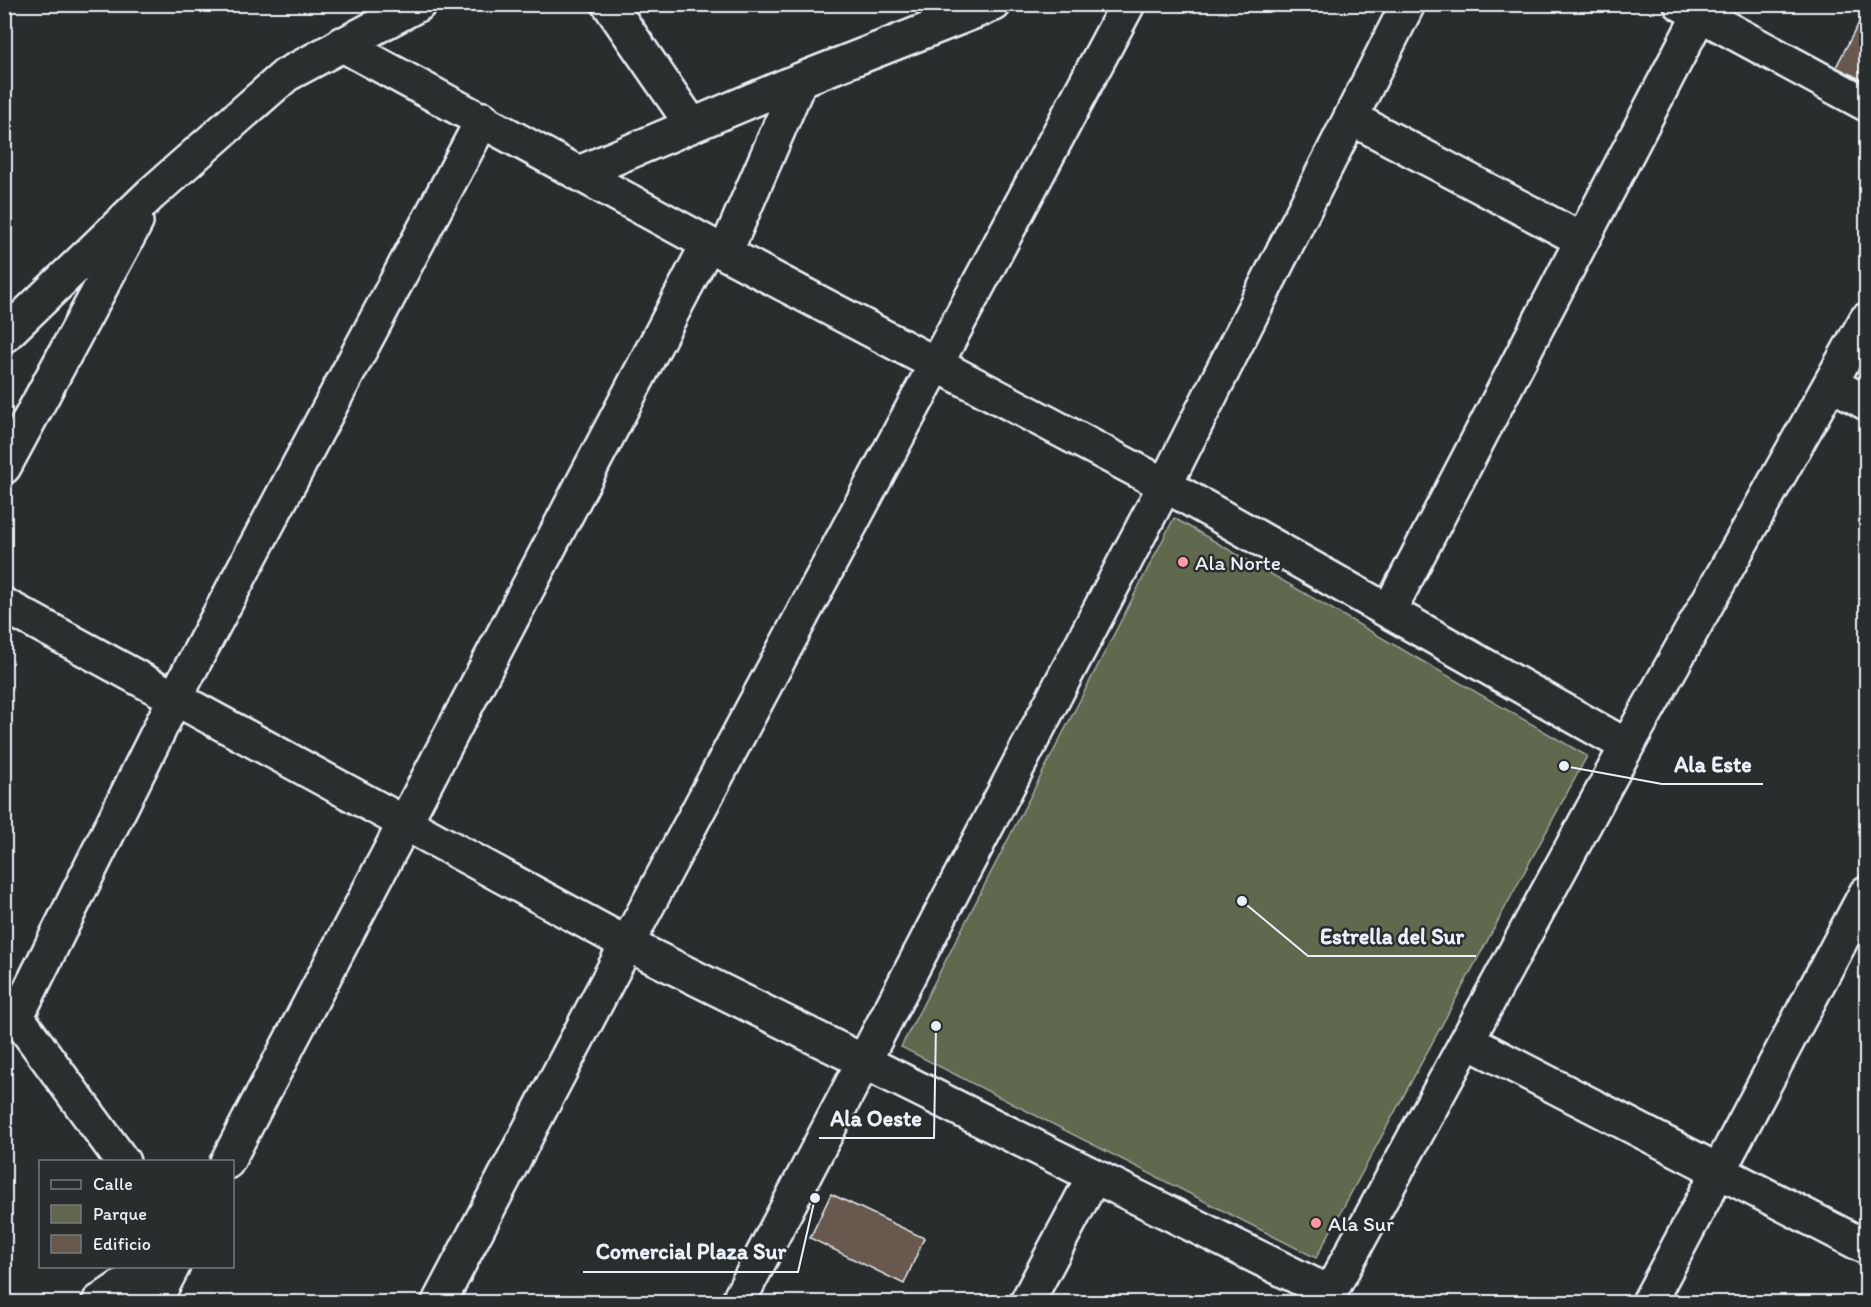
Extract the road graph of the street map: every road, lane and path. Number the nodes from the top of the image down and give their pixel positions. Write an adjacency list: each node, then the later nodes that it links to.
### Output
1 (419, 4): 7 (street)
2 (609, 4): 12 (street)
3 (994, 4): 8 (street)
4 (1128, 4): 19 (street)
5 (1408, 4): 10 (street)
6 (1695, 8): 9 (street); 15 (street)
7 (341, 44): 11 (street); 14 (street)
8 (800, 80): 12 (street); 16 (street)
9 (1866, 104)
10 (1351, 118): 15 (street); 23 (street)
11 (483, 119): 13 (street); 26 (street)
12 (693, 126): 13 (street)
13 (579, 173): 16 (street)
14 (151, 194): 18 (street); 22 (street)
15 (1582, 240): 25 (street)
16 (717, 248): 19 (street); 28 (street)
17 (1866, 320): 20 (street)
18 (4, 336)
19 (937, 364): 23 (street); 30 (street)
20 (1831, 383): 21 (street); 27 (street)
21 (1866, 403)
22 (4, 467)
23 (1165, 485): 25 (street); 33 (street)
24 (4, 604): 26 (street)
25 (1389, 611): 27 (street)
26 (175, 698): 28 (street); 31 (street)
27 (1627, 746): 32 (street)
28 (403, 822): 30 (street); 35 (street)
29 (1866, 893): 36 (street)
30 (627, 944): 33 (street); 44 (street)
31 (11, 1008): 34 (street)
32 (1467, 1041): 36 (street); 41 (street)
33 (866, 1062): 37 (street); 45 (street)
34 (122, 1160)
35 (228, 1160)
36 (1718, 1172): 38 (street); 47 (street)
37 (1094, 1176): 41 (street); 46 (street)
38 (1866, 1247)
39 (149, 1268): 42 (street)
40 (172, 1268): 43 (street)
41 (1328, 1298)
42 (99, 1302)
43 (154, 1302)
44 (439, 1302)
45 (738, 1302)
46 (1027, 1302)
47 (1649, 1302)

